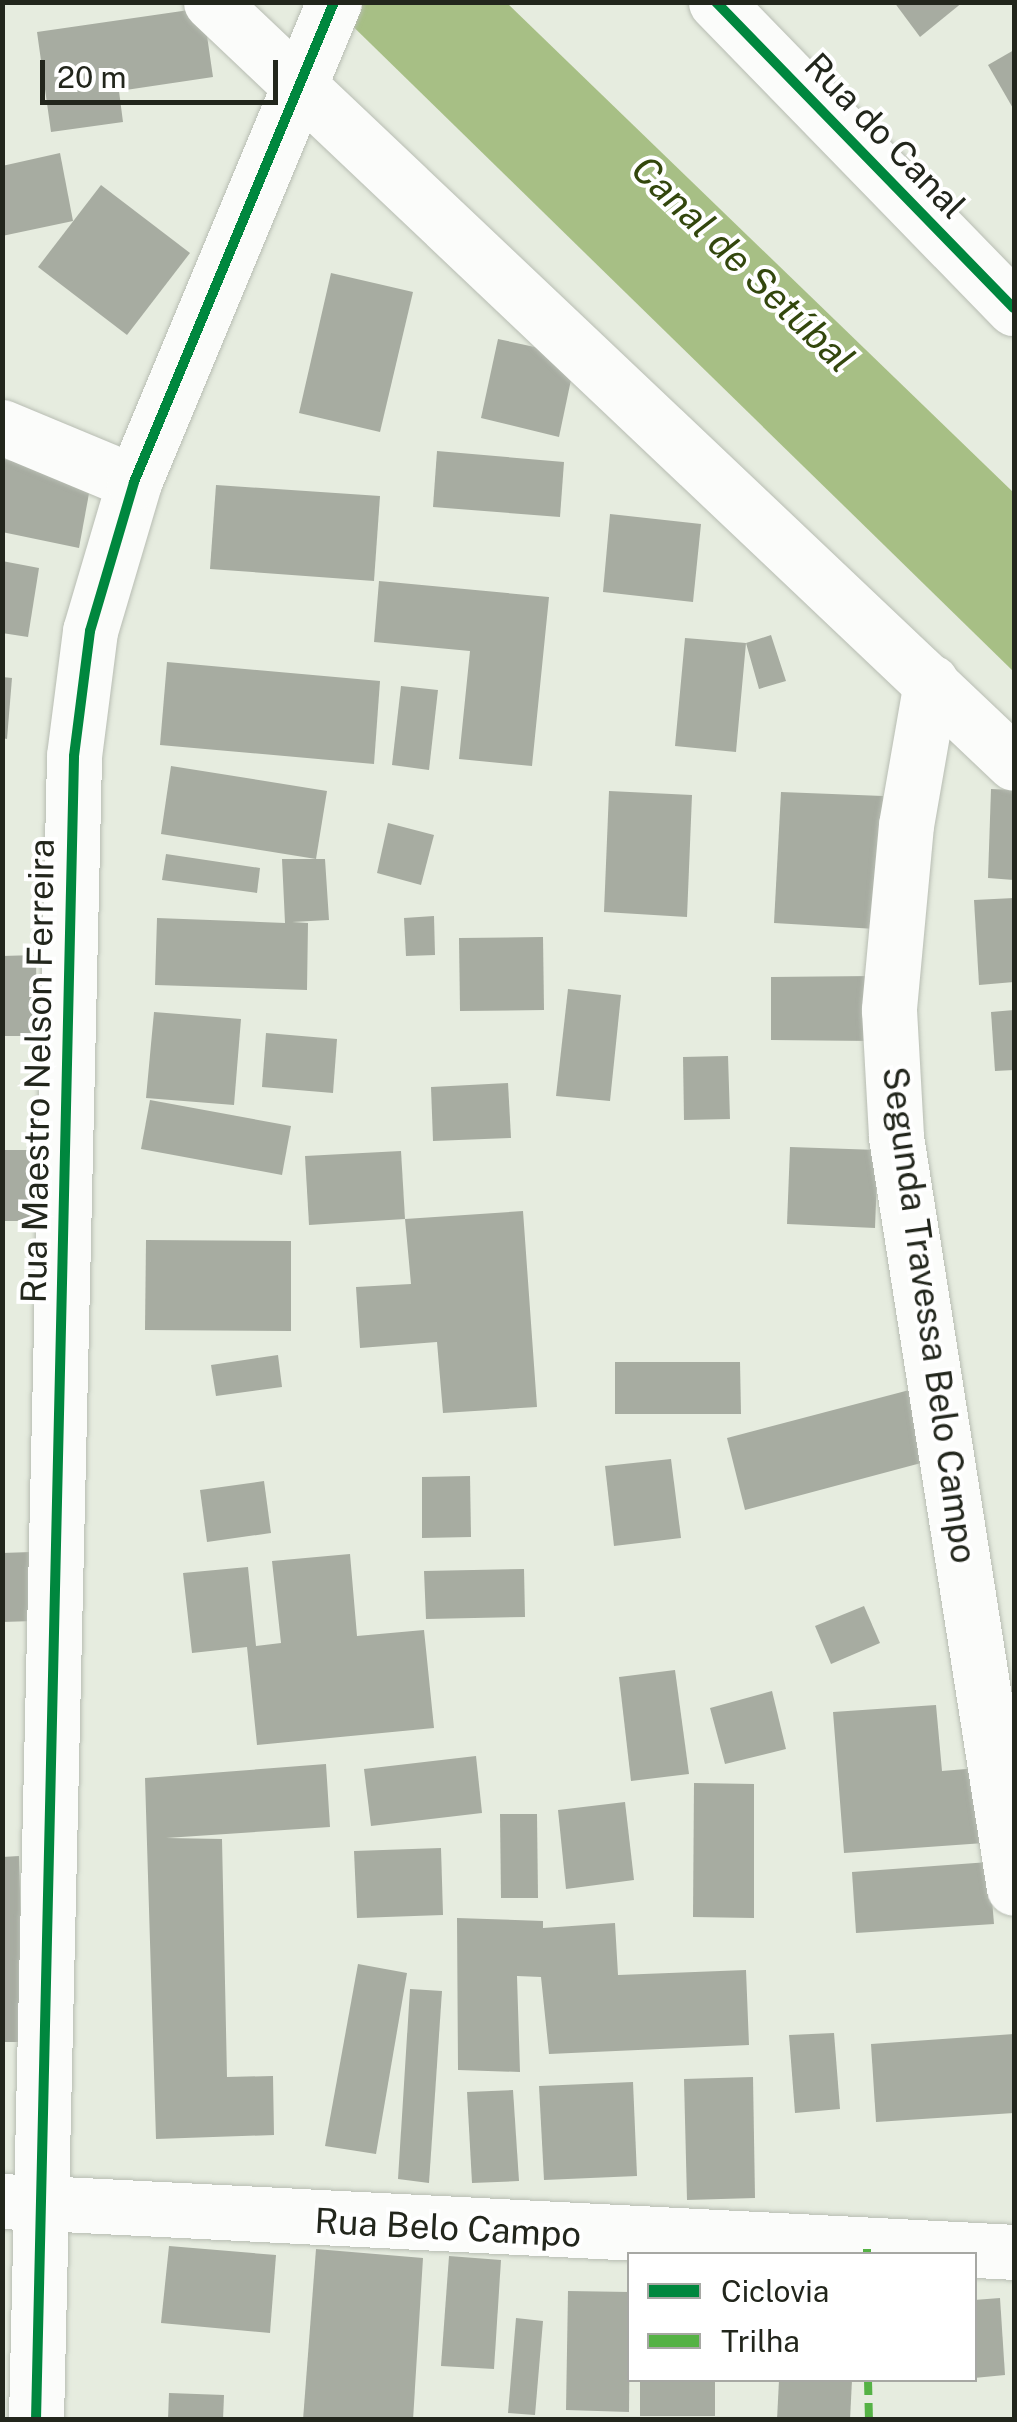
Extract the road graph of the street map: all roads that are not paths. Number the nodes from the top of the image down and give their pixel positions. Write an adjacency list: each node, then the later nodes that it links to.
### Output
1 (211, 2): 4 (street)
2 (716, 2): 5 (street, Rua do Canal)
3 (332, 6): 4 (street, Rua Maestro Nelson Ferreira)
4 (300, 88): 7 (street, Rua Maestro Nelson Ferreira); 8 (street)
5 (1014, 308)
6 (2, 426): 7 (street)
7 (134, 482): 11 (street, Rua Maestro Nelson Ferreira)
8 (931, 682): 9 (street); 10 (street, Segunda Travessa Belo Campo)
9 (1014, 763)
10 (1014, 1888)
11 (20, 2204): 12 (street, Rua Belo Campo); 13 (street, Rua Maestro Nelson Ferreira)
12 (1014, 2252)
13 (36, 2420)

